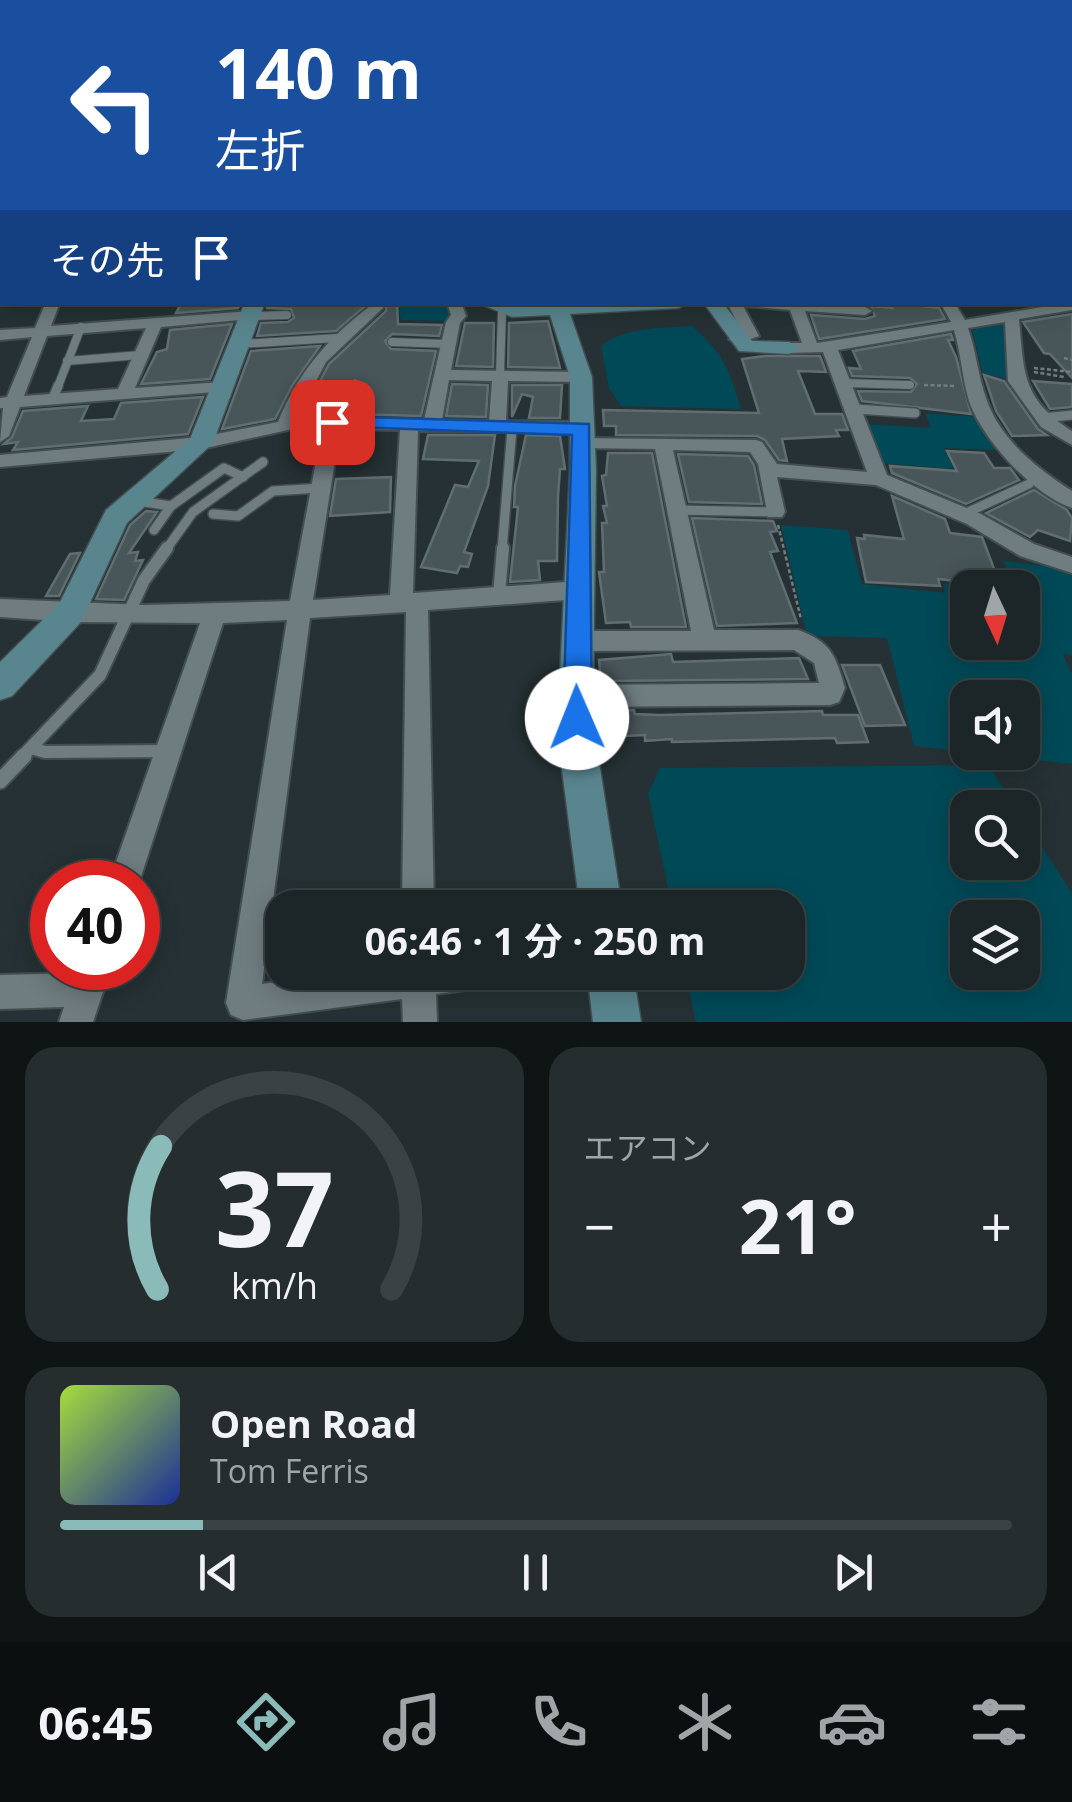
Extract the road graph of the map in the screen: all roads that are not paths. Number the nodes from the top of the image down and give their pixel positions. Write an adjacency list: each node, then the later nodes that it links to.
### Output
1 (52, 305): 19 (street)
2 (375, 305): 22 (street)
3 (455, 305): 26 (street)
4 (627, 305): 11 (street)
5 (714, 305): 23 (street)
6 (736, 305): 23 (street)
7 (782, 305): 9 (street)
8 (493, 306): 11 (street); 31 (lane)
9 (796, 306): 10 (street); 27 (street)
10 (863, 307): 21 (street)
11 (558, 309): 32 (street)
12 (950, 309): 17 (street); 21 (street); 62 (street)
13 (1062, 309): 17 (street)
14 (252, 311): 15 (lane); 16 (street); 25 (street)
15 (287, 314)
16 (166, 315): 18 (street); 28 (street)
17 (1012, 318): 43 (street)
18 (80, 327): 19 (street); 29 (lane)
19 (44, 330): 20 (street); 39 (street)
20 (0, 335)
21 (878, 337): 27 (street)
22 (336, 338): 25 (lane); 46 (street)
23 (737, 339): 27 (street)
24 (392, 342): 26 (lane)
25 (240, 344): 35 (street)
26 (449, 344): 30 (street)
27 (809, 348): 33 (street)
28 (140, 356): 29 (lane); 37 (street)
29 (68, 361): 38 (lane)
30 (442, 375): 31 (street); 47 (street)
31 (500, 375): 32 (street); 48 (street)
32 (581, 377): 49 (street)
33 (846, 383): 34 (lane); 40 (street)
34 (910, 385)
35 (222, 387): 37 (street); 52 (street)
36 (355, 388): 44 (lane)
37 (125, 392): 38 (street)
38 (53, 398): 39 (street)
39 (7, 403): 50 (street)
40 (856, 409): 41 (lane); 58 (street)
41 (915, 413)
42 (1072, 414): 43 (lane)
43 (1043, 418): 51 (street)
44 (332, 422): 45 (street); 46 (street); 60 (street)
45 (409, 424): 47 (street); 72 (street)
46 (285, 425): 52 (street)
47 (432, 425): 48 (street)
48 (504, 428): 49 (street); 71 (lane)
49 (582, 435): 53 (street); 70 (street)
50 (0, 436)
51 (1072, 439)
52 (200, 443): 54 (street); 61 (street)
53 (663, 444): 56 (street); 64 (street)
54 (0, 460)
55 (263, 462): 57 (lane)
56 (766, 466): 58 (street); 65 (street)
57 (243, 476): 63 (lane); 76 (lane)
58 (879, 479): 67 (street)
59 (1029, 484): 67 (lane)
60 (320, 488): 66 (lane); 74 (street)
61 (136, 501): 63 (lane); 75 (street)
62 (1072, 501)
63 (171, 506): 68 (lane)
64 (677, 510): 65 (lane); 79 (street)
65 (775, 512)
66 (213, 514)
67 (964, 514): 69 (street)
68 (154, 530)
69 (1072, 565)
70 (579, 590): 71 (street); 78 (street)
71 (499, 596): 72 (street)
72 (409, 602): 74 (street); 86 (street)
73 (0, 608): 75 (street)
74 (300, 611): 77 (street); 90 (street)
75 (70, 614): 76 (street); 80 (street)
76 (132, 615): 77 (street); 82 (lane)
77 (214, 616): 83 (street)
78 (576, 641): 79 (street); 81 (street)
79 (706, 641): 81 (street)
80 (0, 684)
81 (576, 696): 87 (street)
82 (31, 748): 83 (lane); 84 (lane)
83 (168, 752): 85 (street)
84 (0, 781)
85 (131, 860)
86 (417, 890)
87 (598, 890)
88 (30, 988): 93 (street)
89 (87, 990): 94 (street)
90 (330, 990)
91 (419, 990): 95 (street)
92 (613, 990): 96 (street)
93 (0, 992)
94 (76, 1022)
95 (420, 1022)
96 (617, 1022)

